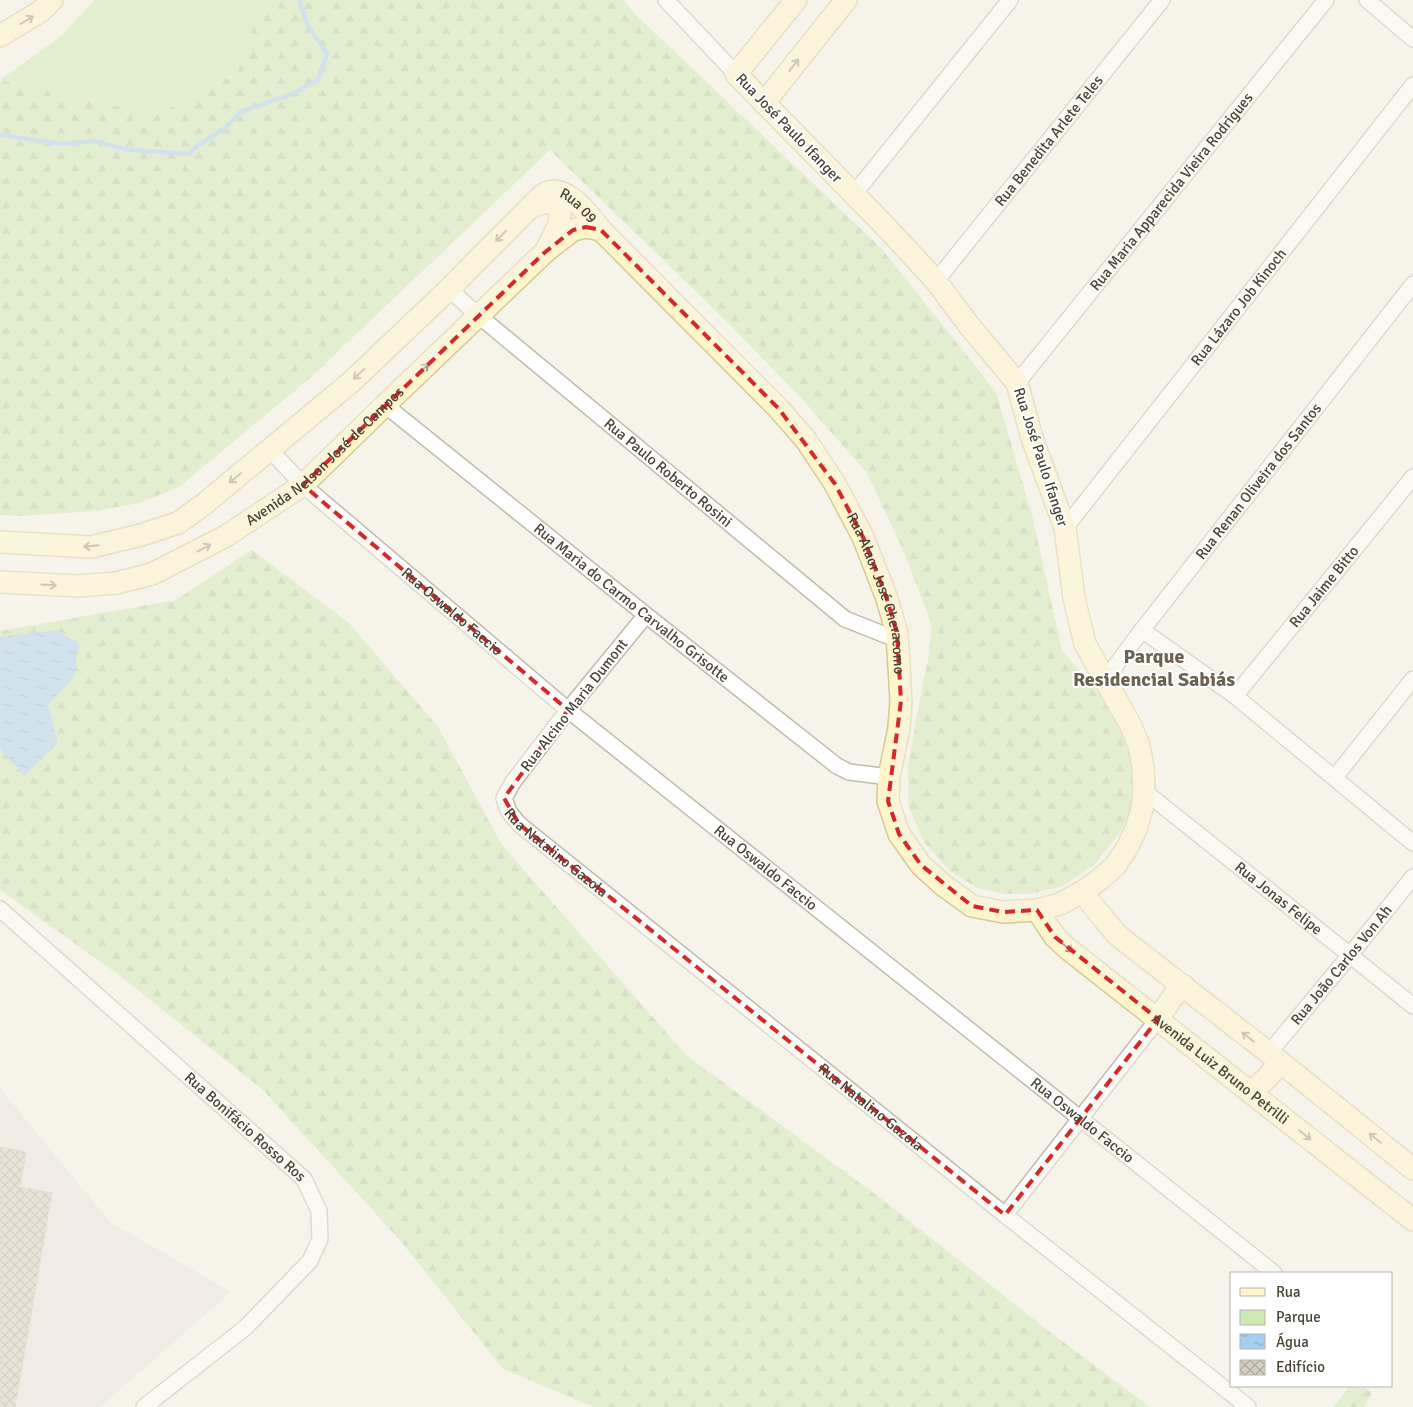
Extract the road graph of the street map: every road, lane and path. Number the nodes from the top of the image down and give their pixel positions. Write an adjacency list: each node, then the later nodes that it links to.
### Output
1 (52, 0): 9 (main road, one-way to 1)
2 (666, 0): 11 (street, Rua José Paulo Ifanger)
3 (796, 0): 11 (main road)
4 (846, 0): 13 (main road, one-way to 4)
5 (1010, 0): 14 (street)
6 (1162, 0): 18 (street, Rua Benedita Arlete Teles)
7 (1326, 0): 22 (street, Rua Maria Apparecida Vieira Rodrigues)
8 (1367, 0): 10 (street)
9 (0, 36)
10 (1413, 39)
11 (736, 74): 13 (main road, Rua José Paulo Ifanger)
12 (1413, 85): 27 (street, Rua Lázaro Job Kinoch)
13 (764, 103): 14 (main road, Rua José Paulo Ifanger)
14 (854, 194): 18 (main road, Rua José Paulo Ifanger)
15 (526, 210): 16 (main road, Rua 09); 17 (main road); 20 (main road, one-way to 20)
16 (601, 230): 17 (main road, Avenida Nelson José de Campos); 32 (main road, Rua Alaor José Cheracomo)
17 (546, 251): 21 (main road, Avenida Nelson José de Campos)
18 (936, 281): 22 (main road, Rua José Paulo Ifanger)
19 (1413, 284): 31 (street, Rua Renan Oliveira dos Santos)
20 (449, 289): 21 (street, Rua Paulo Roberto Rosini); 24 (main road, one-way to 24)
21 (479, 316): 23 (main road, Avenida Nelson José de Campos, one-way to 21); 32 (street, Rua Paulo Roberto Rosini)
22 (1017, 383): 27 (main road, Rua José Paulo Ifanger)
23 (385, 405): 26 (main road, Avenida Nelson José de Campos); 30 (street, Rua Maria do Carmo Carvalho Grisotte)
24 (270, 449): 26 (street, Rua Oswaldo Faccio); 28 (main road, one-way to 28)
25 (1413, 477): 35 (street, Rua Jaime Bitto)
26 (303, 485): 29 (main road, Avenida Nelson José de Campos, one-way to 26); 36 (street, Rua Oswaldo Faccio)
27 (1065, 528): 34 (main road, Rua José Paulo Ifanger)
28 (0, 542)
29 (0, 582)
30 (646, 615): 36 (street, Rua Alcino Maria Dumont); 37 (street, Rua Maria do Carmo Carvalho Grisotte)
31 (1142, 630): 34 (street, Rua Renan Oliveira dos Santos); 35 (street)
32 (898, 640): 37 (main road, Rua Alaor José Cheracomo)
33 (1413, 679): 38 (street)
34 (1105, 680): 39 (main road, Rua José Paulo Ifanger)
35 (1235, 696): 38 (street)
36 (568, 710): 40 (street, Rua Alcino Maria Dumont); 52 (street, Rua Oswaldo Faccio)
37 (889, 777): 45 (main road, Rua Alaor José Cheracomo)
38 (1334, 777): 41 (street)
39 (1144, 792): 43 (main road, Rua José Paulo Ifanger); 46 (street, Rua Jonas Felipe)
40 (504, 798): 54 (street, Rua Natalino Gazola)
41 (1413, 842)
42 (1413, 877): 46 (street, Rua João Carlos Von Ah)
43 (1082, 892): 45 (main road, Rua Alaor José Cheracomo); 47 (main road)
44 (0, 909): 57 (street, Rua Bonifácio Rosso Ros)
45 (1037, 910): 49 (main road, Avenida Luiz Bruno Petrilli, one-way to 49)
46 (1350, 955): 48 (street, Rua Jonas Felipe); 50 (street, Rua João Carlos Von Ah)
47 (1183, 985): 49 (main road); 50 (main road, one-way to 47)
48 (1413, 1006)
49 (1158, 1019): 51 (main road, Avenida Luiz Bruno Petrilli); 52 (street)
50 (1274, 1057): 51 (main road); 53 (main road, one-way to 50)
51 (1249, 1091): 55 (main road, Avenida Luiz Bruno Petrilli, one-way to 55)
52 (1080, 1118): 54 (street); 56 (street, Rua Oswaldo Faccio)
53 (1413, 1169)
54 (1005, 1214): 58 (street, Rua Natalino Gazola)
55 (1413, 1220)
56 (1273, 1272)
57 (144, 1407)
58 (1248, 1407)

